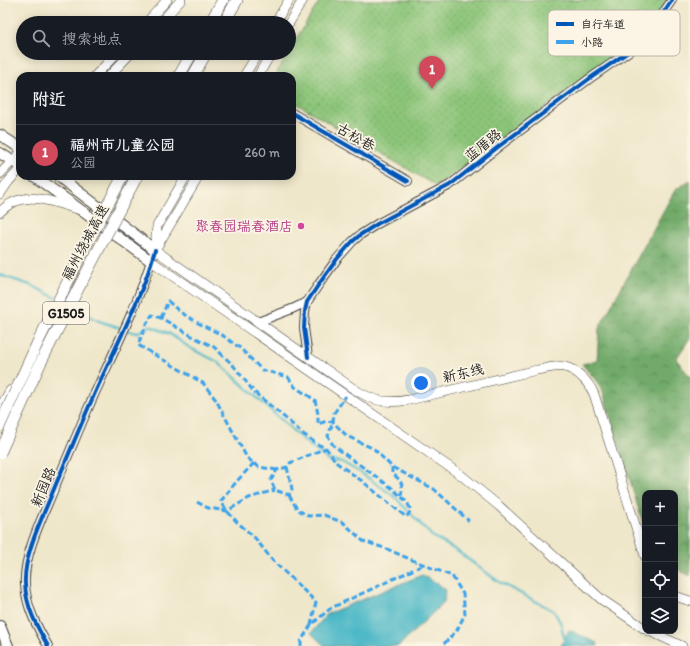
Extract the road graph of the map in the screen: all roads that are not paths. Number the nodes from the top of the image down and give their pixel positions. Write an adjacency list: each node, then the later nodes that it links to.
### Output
1 (167, 0): 9 (main road)
2 (181, 0): 10 (main road)
3 (223, 0): 11 (highway)
4 (237, 0): 12 (highway)
5 (288, 0): 13 (main road)
6 (302, 0): 14 (main road)
7 (672, 0): 8 (street, 蓝厝路)
8 (665, 10)
9 (152, 16)
10 (166, 16)
11 (214, 16)
12 (228, 16)
13 (279, 16)
14 (293, 16)
15 (622, 56): 48 (street, 蓝厝路)
16 (110, 60): 22 (main road)
17 (124, 60): 23 (main road)
18 (188, 60): 24 (highway)
19 (202, 60): 25 (highway)
20 (254, 60): 26 (main road)
21 (267, 60): 27 (main road)
22 (99, 72)
23 (113, 72)
24 (181, 72)
25 (195, 72)
26 (246, 72)
27 (260, 72)
28 (296, 115): 42 (street, 古松巷)
29 (0, 135): 30 (main road)
30 (16, 145)
31 (0, 153): 32 (main road)
32 (16, 164)
33 (16, 166): 35 (main road)
34 (16, 167): 43 (main road)
35 (0, 174)
36 (40, 180): 44 (main road)
37 (63, 180): 46 (main road)
38 (121, 180): 50 (highway, 福州绕城高速 / G1505, bridge)
39 (135, 180): 54 (highway, 福州绕城高速 / G1505, bridge)
40 (184, 180): 46 (main road)
41 (197, 180): 46 (main road)
42 (408, 181)
43 (0, 194)
44 (81, 210): 45 (main road); 47 (main road)
45 (0, 212)
46 (155, 250): 47 (street, 新园路); 49 (main road, 新东线)
47 (152, 261): 59 (main road); 62 (street, 新园路)
48 (307, 302): 49 (street); 51 (street)
49 (258, 322): 51 (main road, 新东线)
50 (37, 344): 52 (highway, bridge); 53 (highway, 福州绕城高速 / G1505, bridge)
51 (308, 357): 55 (main road, 新东线)
52 (0, 410)
53 (0, 425)
54 (0, 452)
55 (642, 546)
56 (678, 597): 57 (main road)
57 (690, 601)
58 (0, 626): 61 (main road)
59 (642, 627)
60 (656, 634): 63 (main road)
61 (8, 646)
62 (48, 646)
63 (682, 646)

